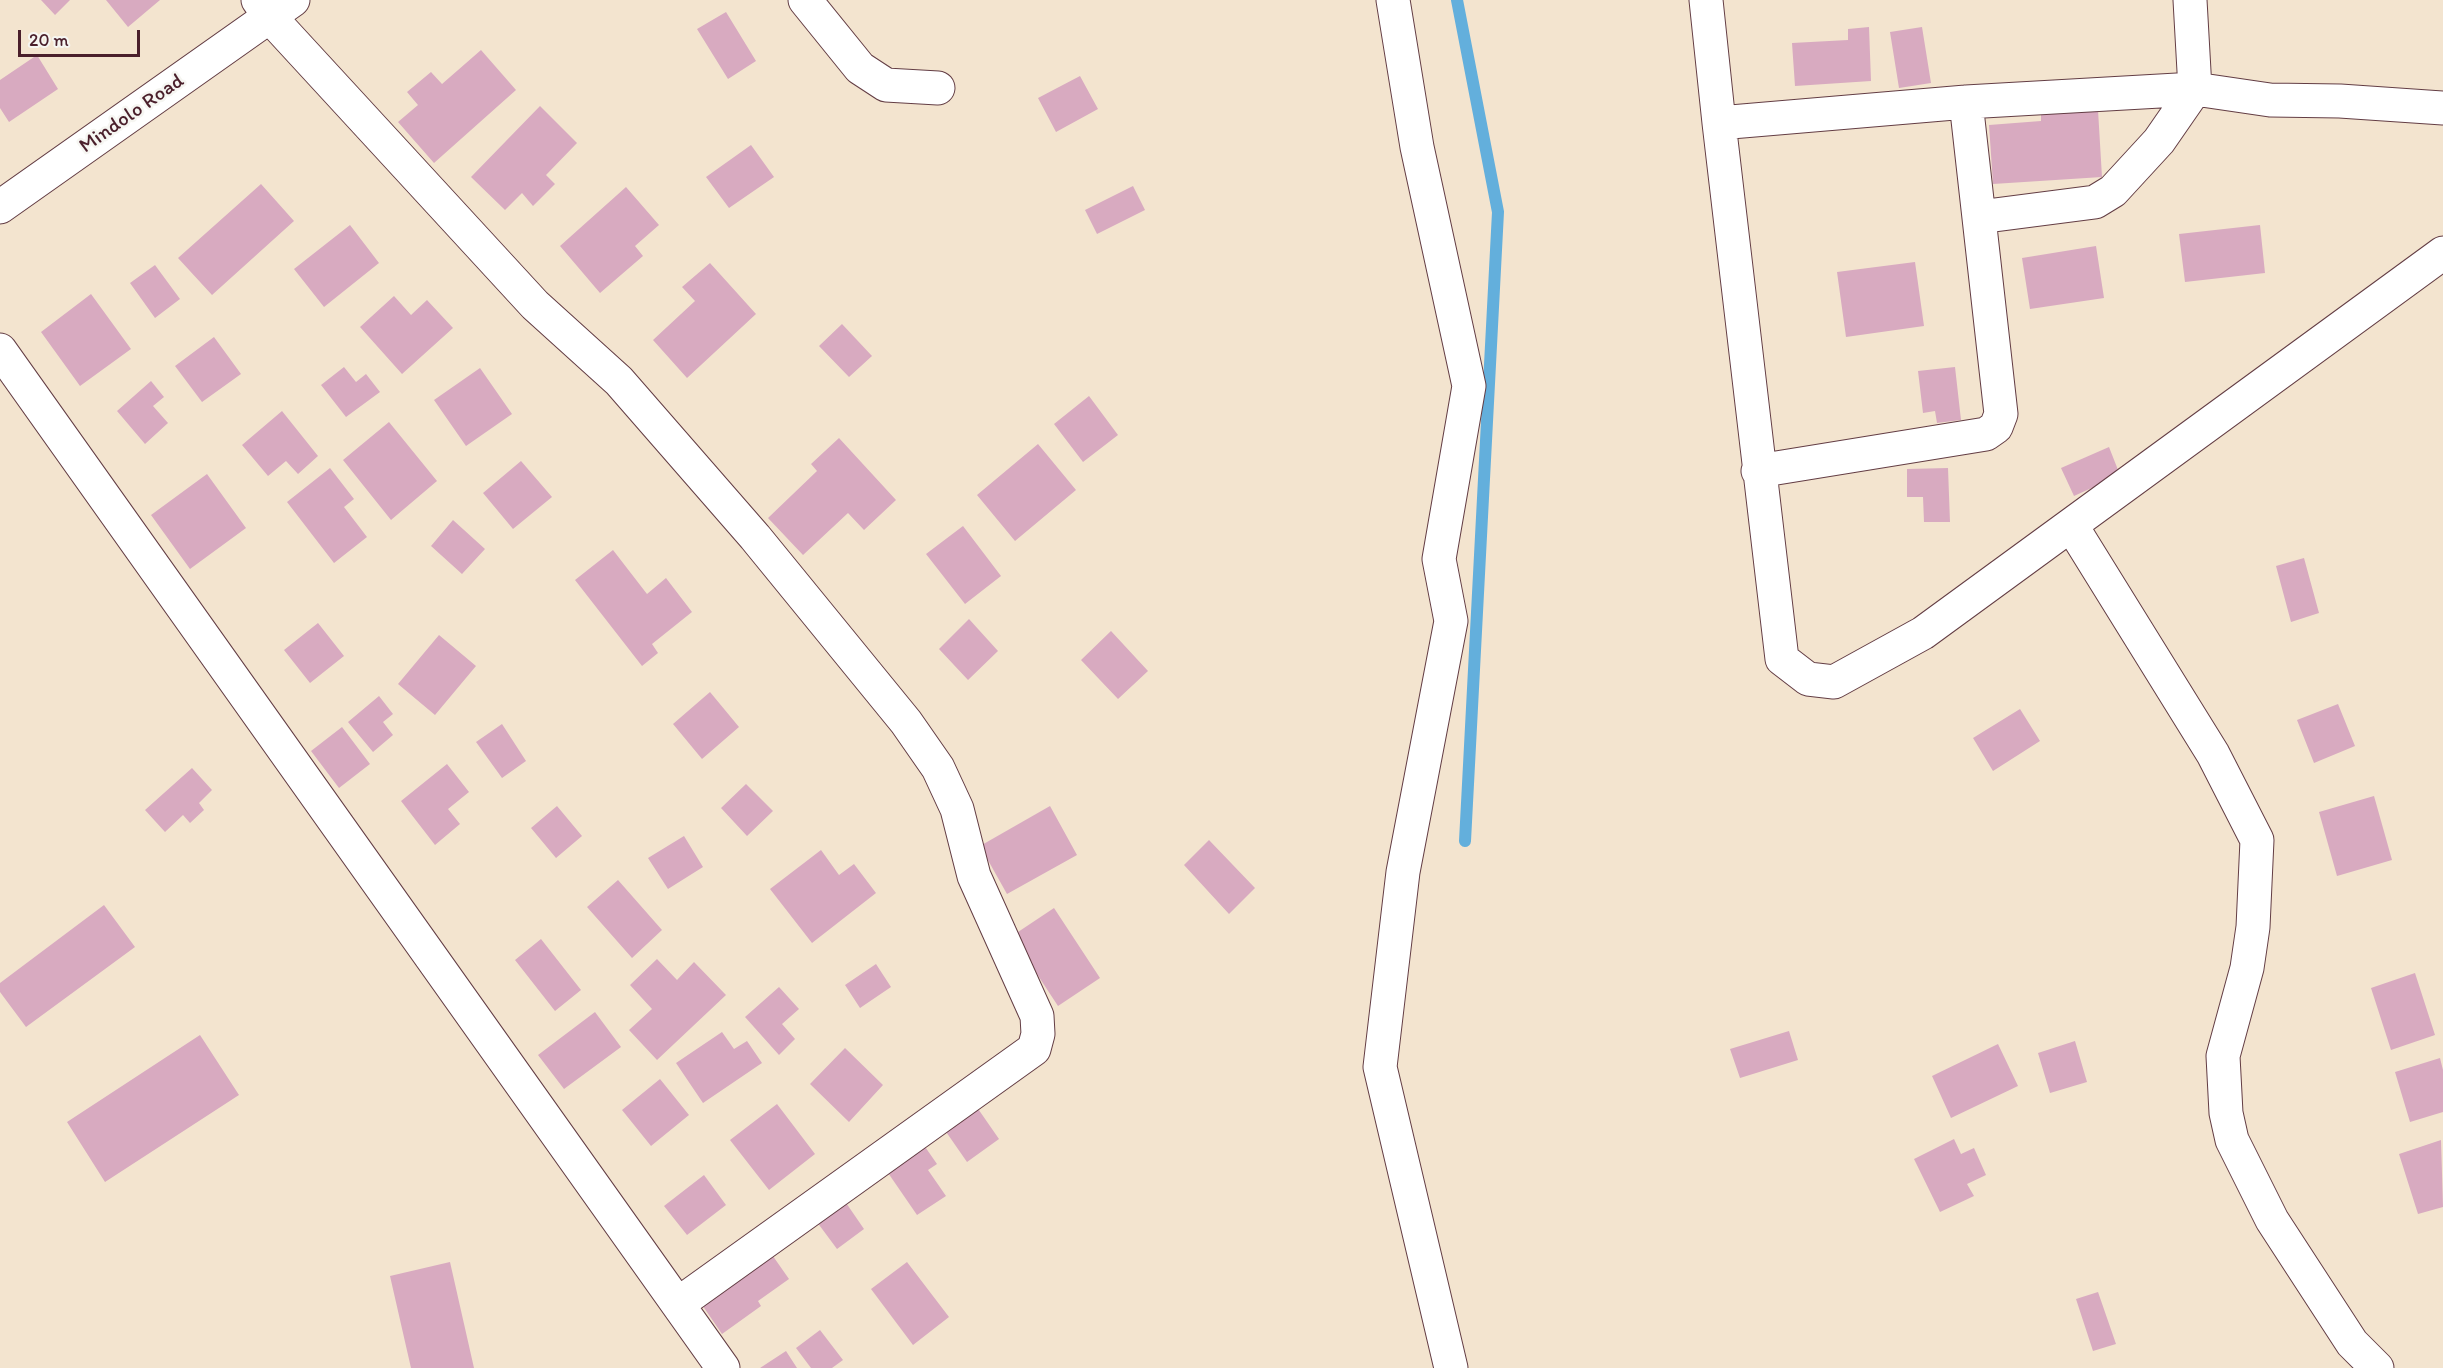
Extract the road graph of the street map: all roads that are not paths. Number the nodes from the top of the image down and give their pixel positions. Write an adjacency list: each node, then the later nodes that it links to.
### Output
1 (805, 0): 6 (street)
2 (1393, 0): 19 (street)
3 (1706, 0): 10 (street)
4 (2190, 0): 7 (street)
5 (273, 5): 11 (street, Mindolo Road); 17 (street)
6 (938, 88)
7 (2195, 89): 8 (street); 9 (street); 12 (street)
8 (1966, 102): 10 (street); 12 (street)
9 (2443, 108)
10 (1719, 123): 15 (street)
11 (0, 207)
12 (1979, 217): 15 (street)
13 (2443, 253): 16 (street)
14 (0, 350): 17 (street)
15 (1758, 471): 16 (street)
16 (2071, 525): 20 (street)
17 (678, 1304): 18 (street)
18 (723, 1368)
19 (1451, 1368)
20 (2377, 1368)

